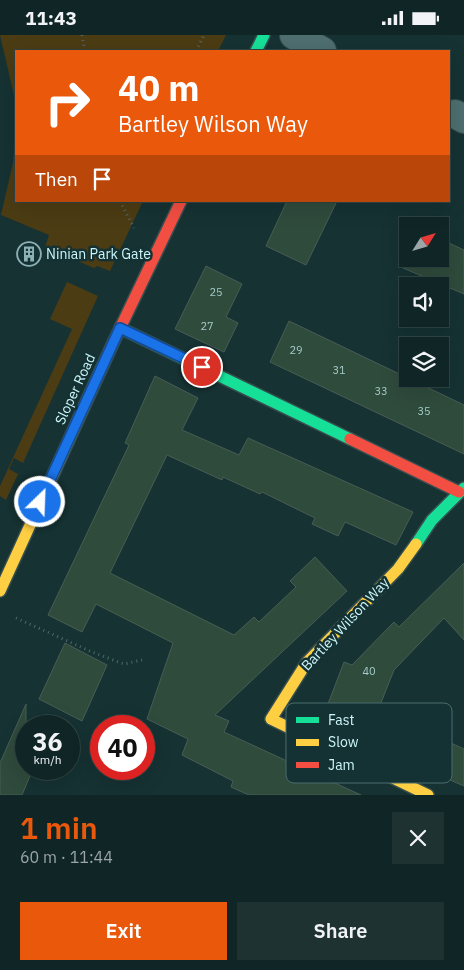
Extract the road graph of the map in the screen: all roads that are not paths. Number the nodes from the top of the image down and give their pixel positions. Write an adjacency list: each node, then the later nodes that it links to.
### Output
1 (264, 35): 3 (street)
2 (294, 35): 4 (street)
3 (256, 50)
4 (320, 50)
5 (180, 202): 6 (street, Sloper Road)
6 (120, 328): 7 (street, Bartley Wilson Way); 8 (street, Sloper Road)
7 (462, 490): 9 (street, Bartley Wilson Way)
8 (0, 591)
9 (286, 726)
10 (403, 783): 11 (street, Bartley Wilson Way)
11 (428, 795)

